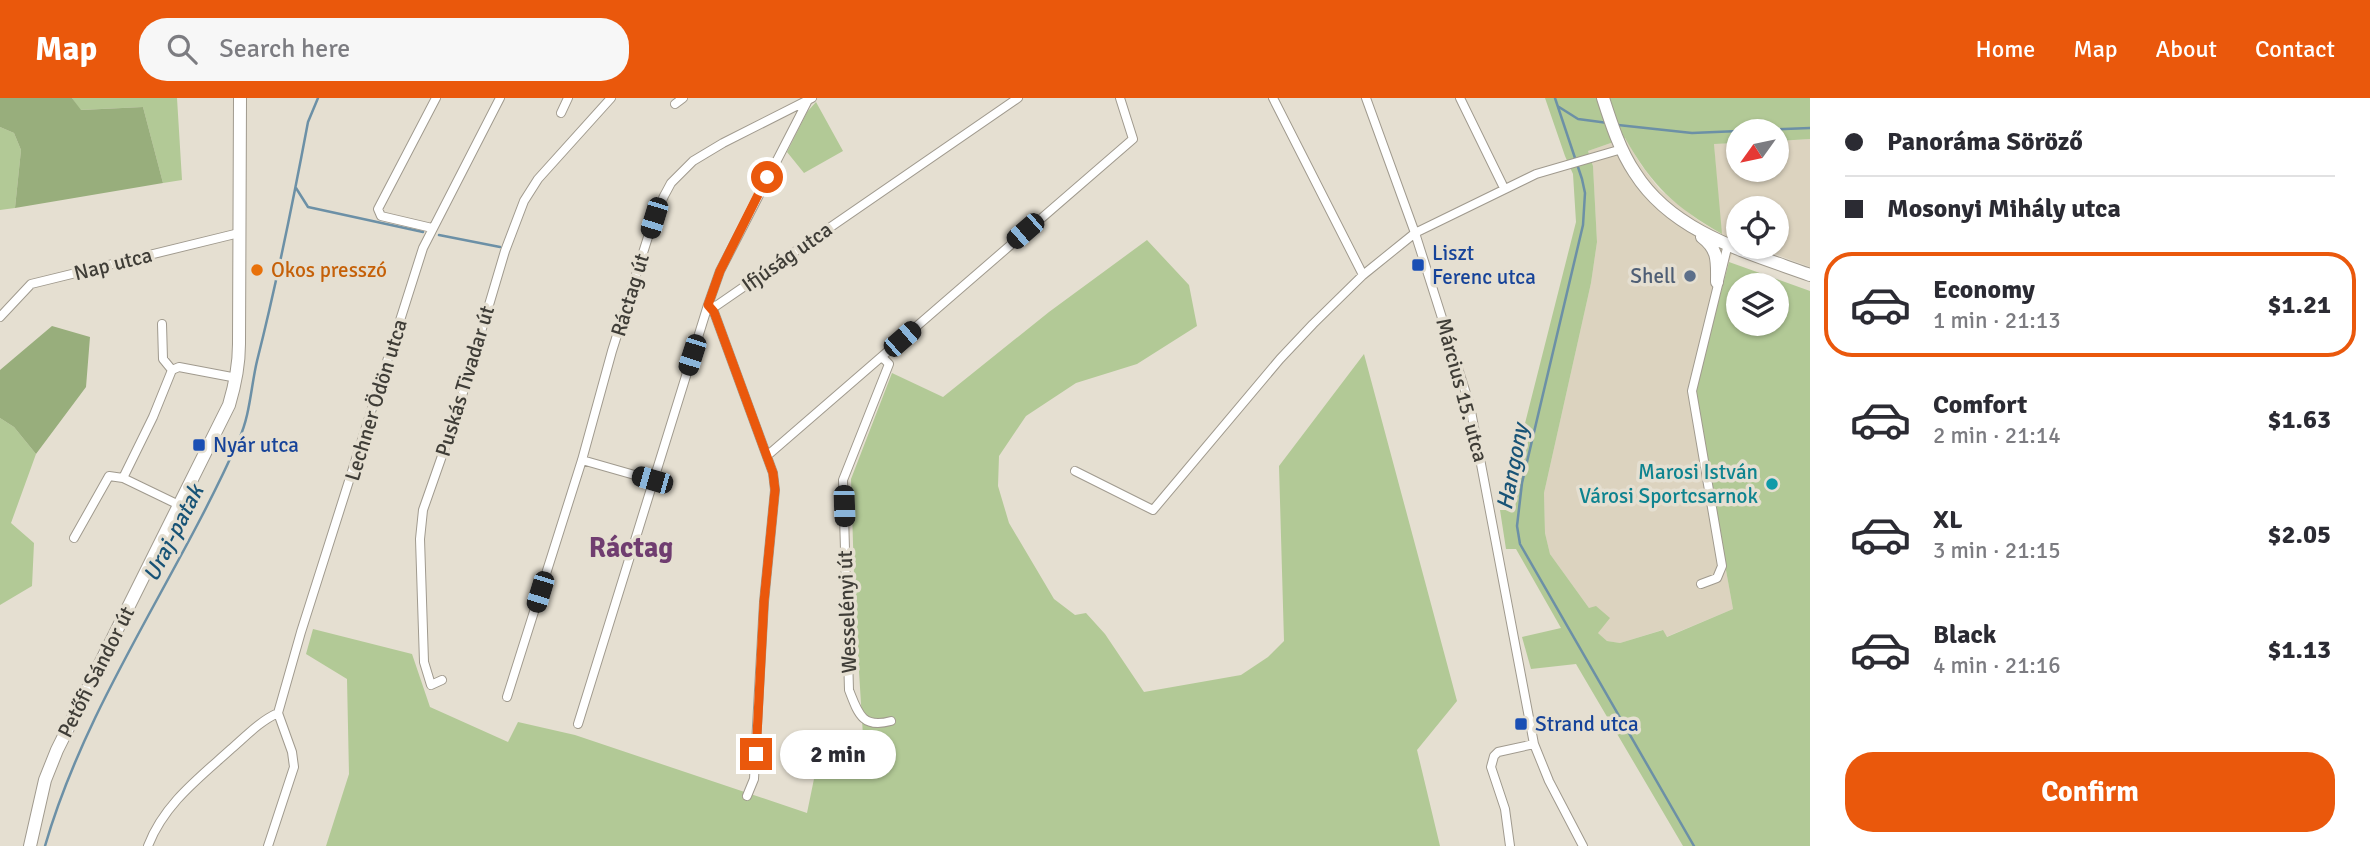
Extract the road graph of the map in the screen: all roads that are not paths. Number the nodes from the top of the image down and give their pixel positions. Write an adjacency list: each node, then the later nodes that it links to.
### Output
1 (240, 98): 20 (street, Petőfi Sándor út)
2 (436, 98): 19 (street)
3 (500, 98): 19 (street, Lechner Ödön utca)
4 (568, 98): 15 (street)
5 (611, 98): 42 (street, Puskás Tivadar út)
6 (683, 98): 14 (street)
7 (1018, 98): 28 (street, Ifjúság utca)
8 (1119, 98): 31 (street)
9 (1273, 98): 25 (street)
10 (1366, 98): 21 (street, Március 15. utca)
11 (1460, 98): 17 (street)
12 (1603, 98): 16 (street)
13 (809, 100): 28 (street, Ráctag út); 35 (street, Ráctag út)
14 (675, 104)
15 (561, 113)
16 (1622, 149): 17 (street); 18 (street)
17 (1504, 188): 21 (street)
18 (1680, 219): 22 (street); 27 (street)
19 (432, 228): 44 (street, Lechner Ödön utca)
20 (239, 233): 29 (street, Nap utca); 33 (street, Petőfi Sándor út)
21 (1416, 233): 25 (street); 47 (street, Március 15. utca)
22 (1726, 243)
23 (1726, 251): 27 (street)
24 (1768, 259): 26 (street)
25 (1363, 275): 36 (street)
26 (1810, 275)
27 (1717, 282): 41 (street)
28 (708, 305): 34 (street); 38 (street)
29 (0, 317)
30 (162, 324): 32 (street)
31 (882, 357): 34 (street); 45 (street, Wesselényi út)
32 (172, 370): 33 (street); 37 (street)
33 (237, 378): 39 (street, Petőfi Sándor út)
34 (768, 455): 48 (street)
35 (582, 460): 38 (street); 43 (street, Ráctag út)
36 (1075, 471)
37 (123, 478): 39 (street); 40 (street)
38 (652, 480): 46 (street)
39 (179, 505): 49 (street, Petőfi Sándor út)
40 (74, 538)
41 (1701, 584)
42 (442, 680)
43 (507, 697)
44 (278, 713): 50 (street); 51 (street)
45 (891, 721)
46 (578, 724)
47 (1534, 744): 52 (street); 53 (street, Március 15. utca)
48 (747, 796)
49 (30, 846)
50 (148, 846)
51 (268, 846)
52 (1510, 846)
53 (1583, 846)

